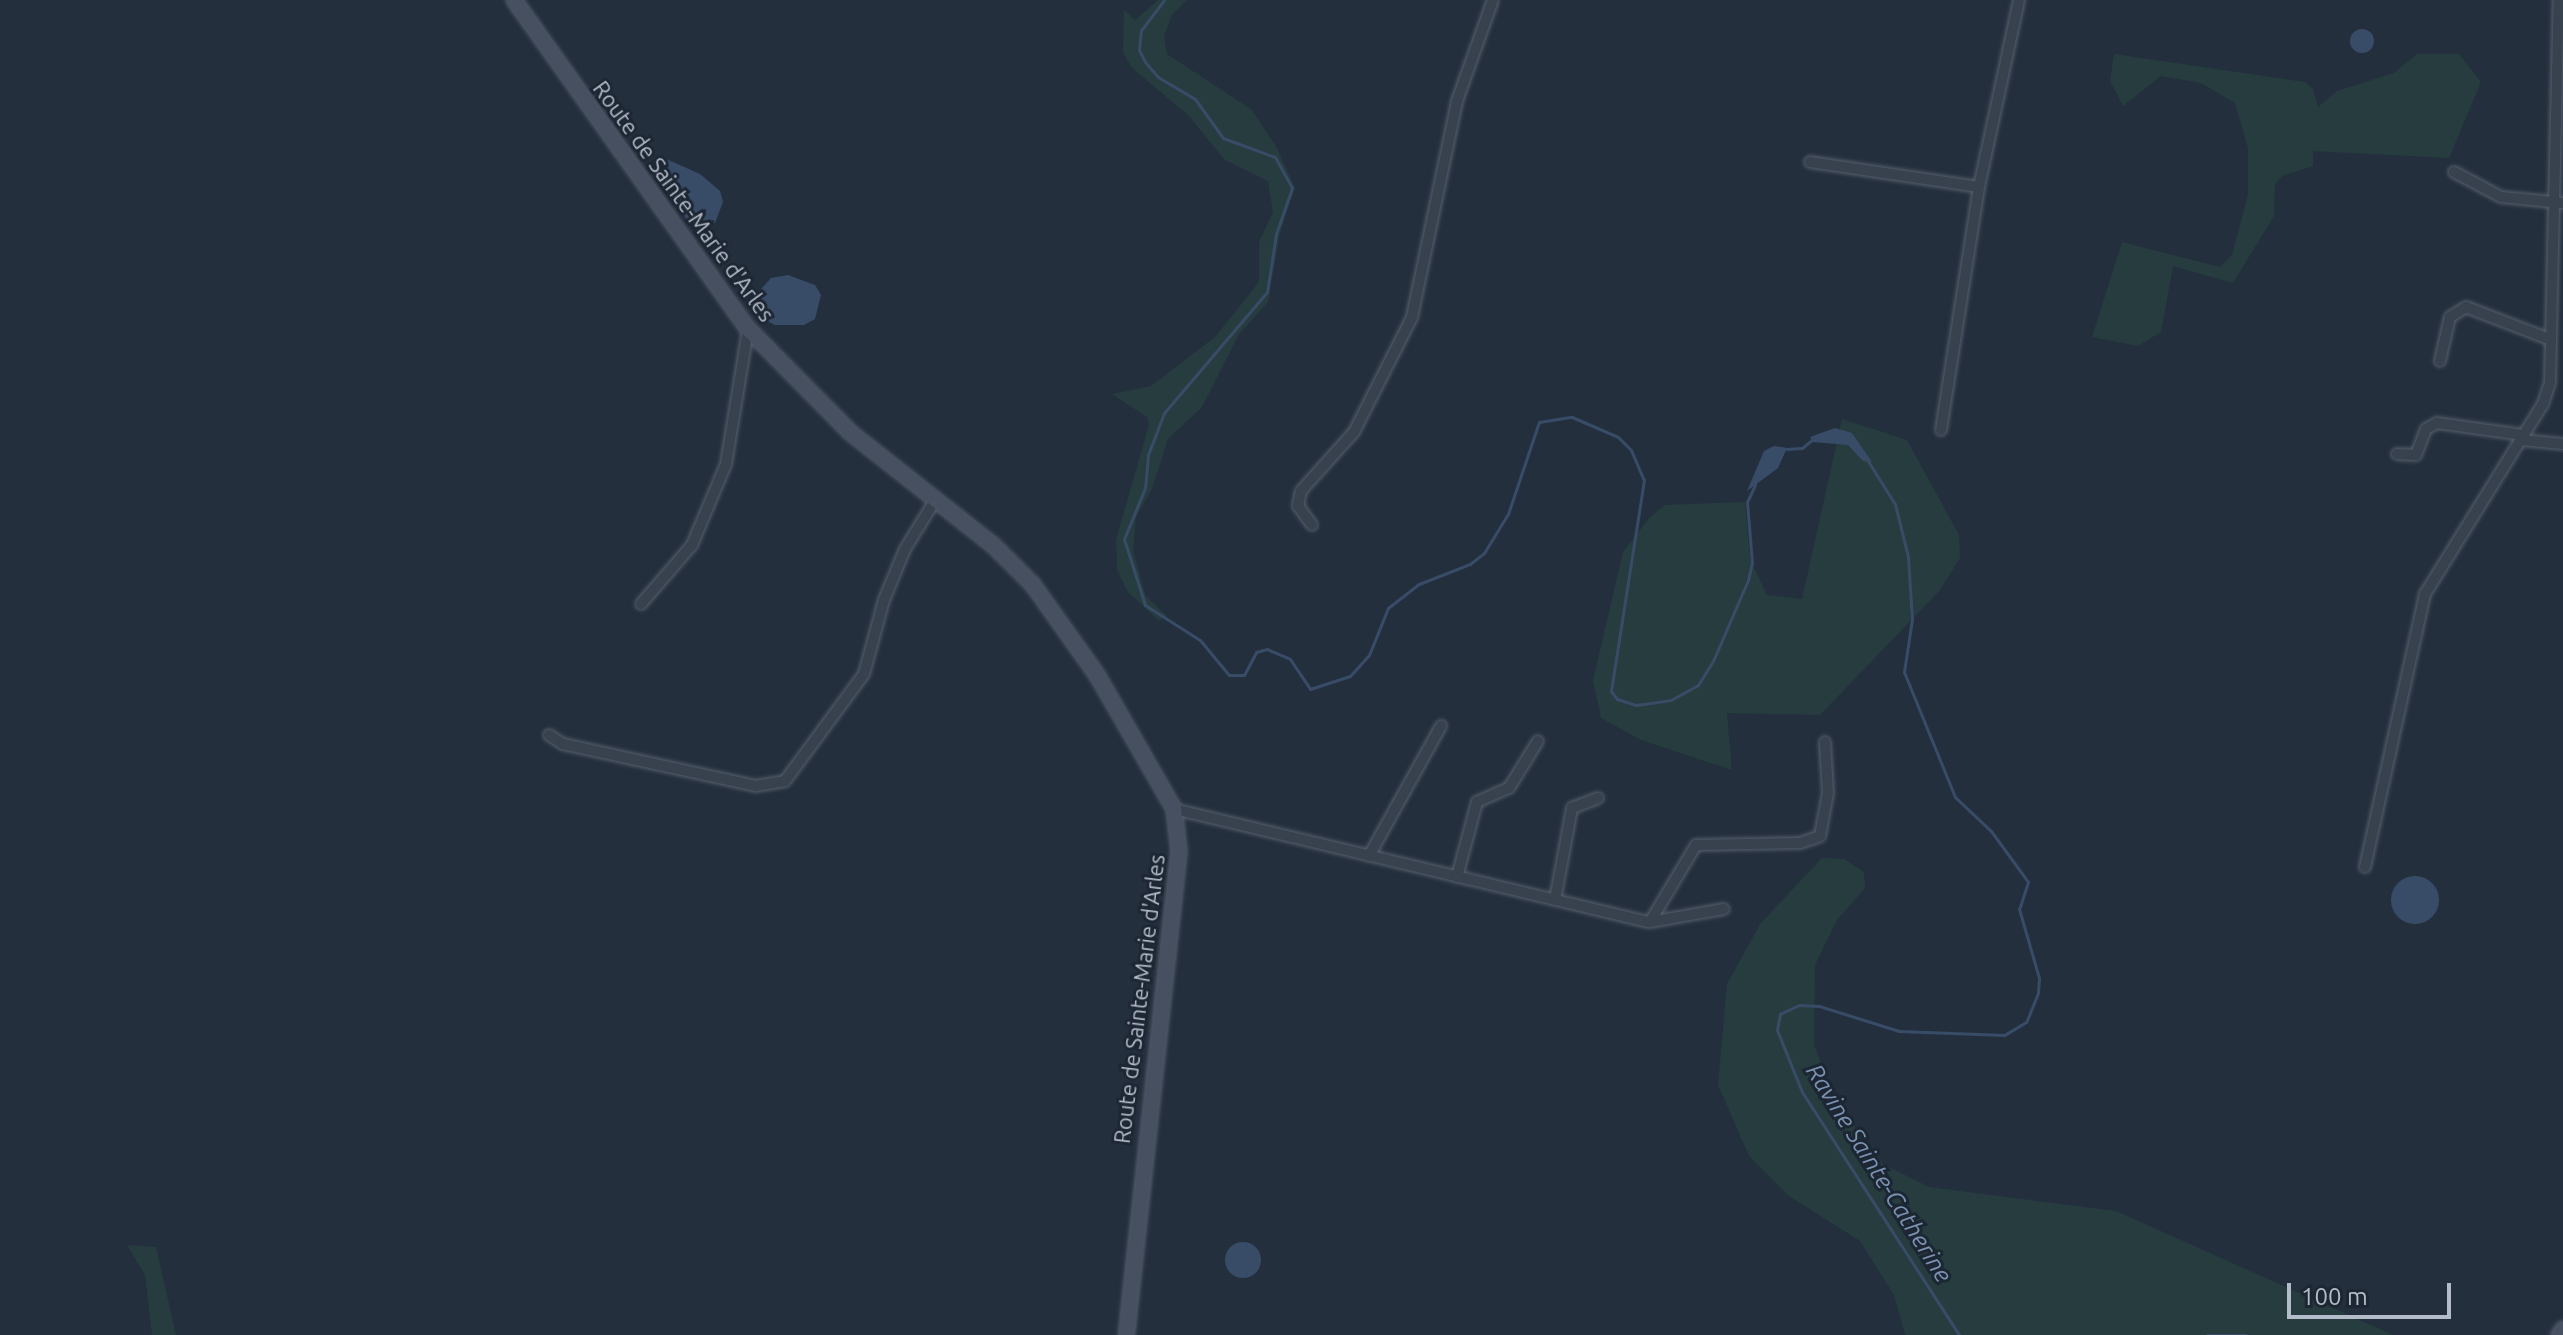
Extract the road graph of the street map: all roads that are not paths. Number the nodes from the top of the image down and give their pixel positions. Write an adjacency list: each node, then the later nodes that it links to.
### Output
1 (514, 0): 9 (main road, Route de Sainte-Marie d'Arles)
2 (1493, 0): 17 (street)
3 (2019, 0): 7 (street)
4 (2559, 0): 8 (street)
5 (1810, 162): 7 (street)
6 (2454, 172): 8 (street)
7 (1979, 187): 12 (street)
8 (2559, 203): 10 (street)
9 (748, 329): 16 (main road, Route de Sainte-Marie d'Arles); 18 (street)
10 (2549, 339): 11 (street); 13 (street)
11 (2440, 361)
12 (1941, 430)
13 (2522, 438): 14 (street); 15 (street); 26 (street)
14 (2563, 444)
15 (2397, 454)
16 (934, 502): 20 (street); 24 (main road, Route de Sainte-Marie d'Arles)
17 (1312, 525)
18 (641, 604)
19 (1441, 726): 25 (street)
20 (549, 735)
21 (1538, 741): 27 (street)
22 (1825, 742): 30 (street)
23 (1598, 798): 28 (street)
24 (1174, 809): 25 (street); 32 (main road, Route de Sainte-Marie d'Arles)
25 (1369, 856): 27 (street)
26 (2365, 867)
27 (1457, 877): 28 (street)
28 (1555, 900): 30 (street)
29 (1724, 909): 30 (street)
30 (1650, 922)
31 (2563, 1329): 33 (main road)
32 (1126, 1335)
33 (2559, 1335)

